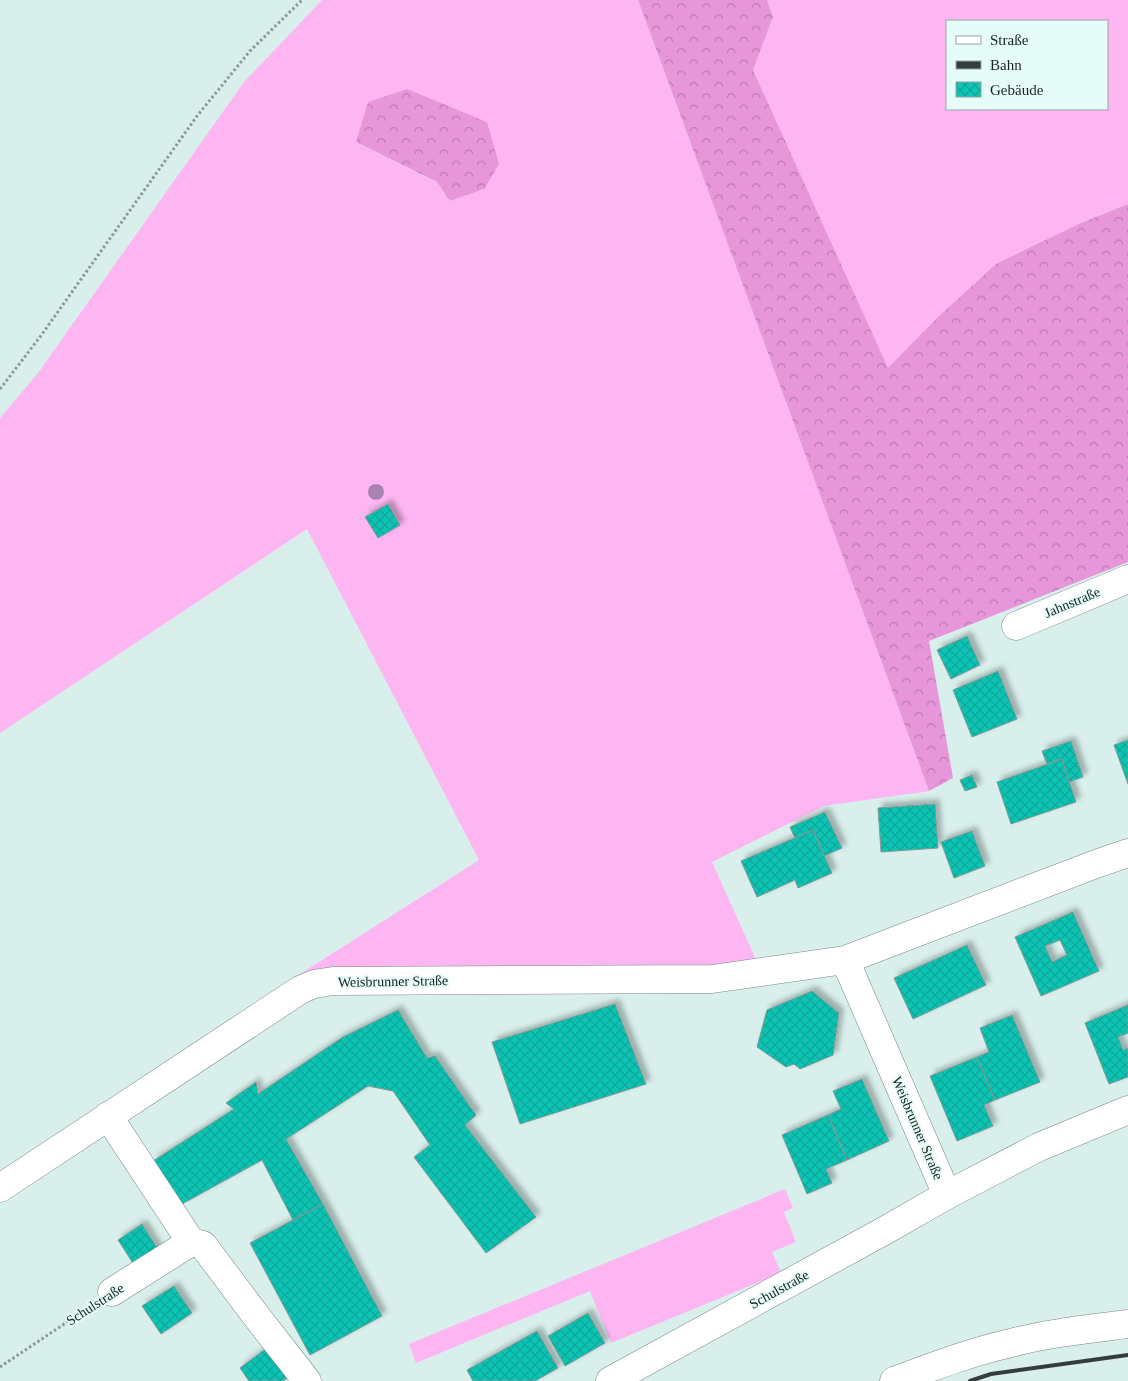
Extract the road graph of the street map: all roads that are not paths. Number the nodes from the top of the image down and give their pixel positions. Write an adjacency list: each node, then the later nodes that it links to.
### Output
1 (1128, 579): 2 (street, Jahnstraße)
2 (1016, 626)
3 (1128, 853): 4 (street, Weisbrunner Straße)
4 (845, 960): 6 (street, Weisbrunner Straße); 8 (street, Weisbrunner Straße)
5 (1128, 1110): 8 (street, Weisbrunner Straße)
6 (108, 1116): 7 (street, Weisbrunner Straße); 9 (street)
7 (0, 1188)
8 (947, 1195): 13 (street, Schulstraße)
9 (191, 1242): 10 (street, Schulstraße); 12 (street)
10 (112, 1292)
11 (1128, 1324): 14 (street)
12 (307, 1381)
13 (610, 1381)
14 (894, 1381)

